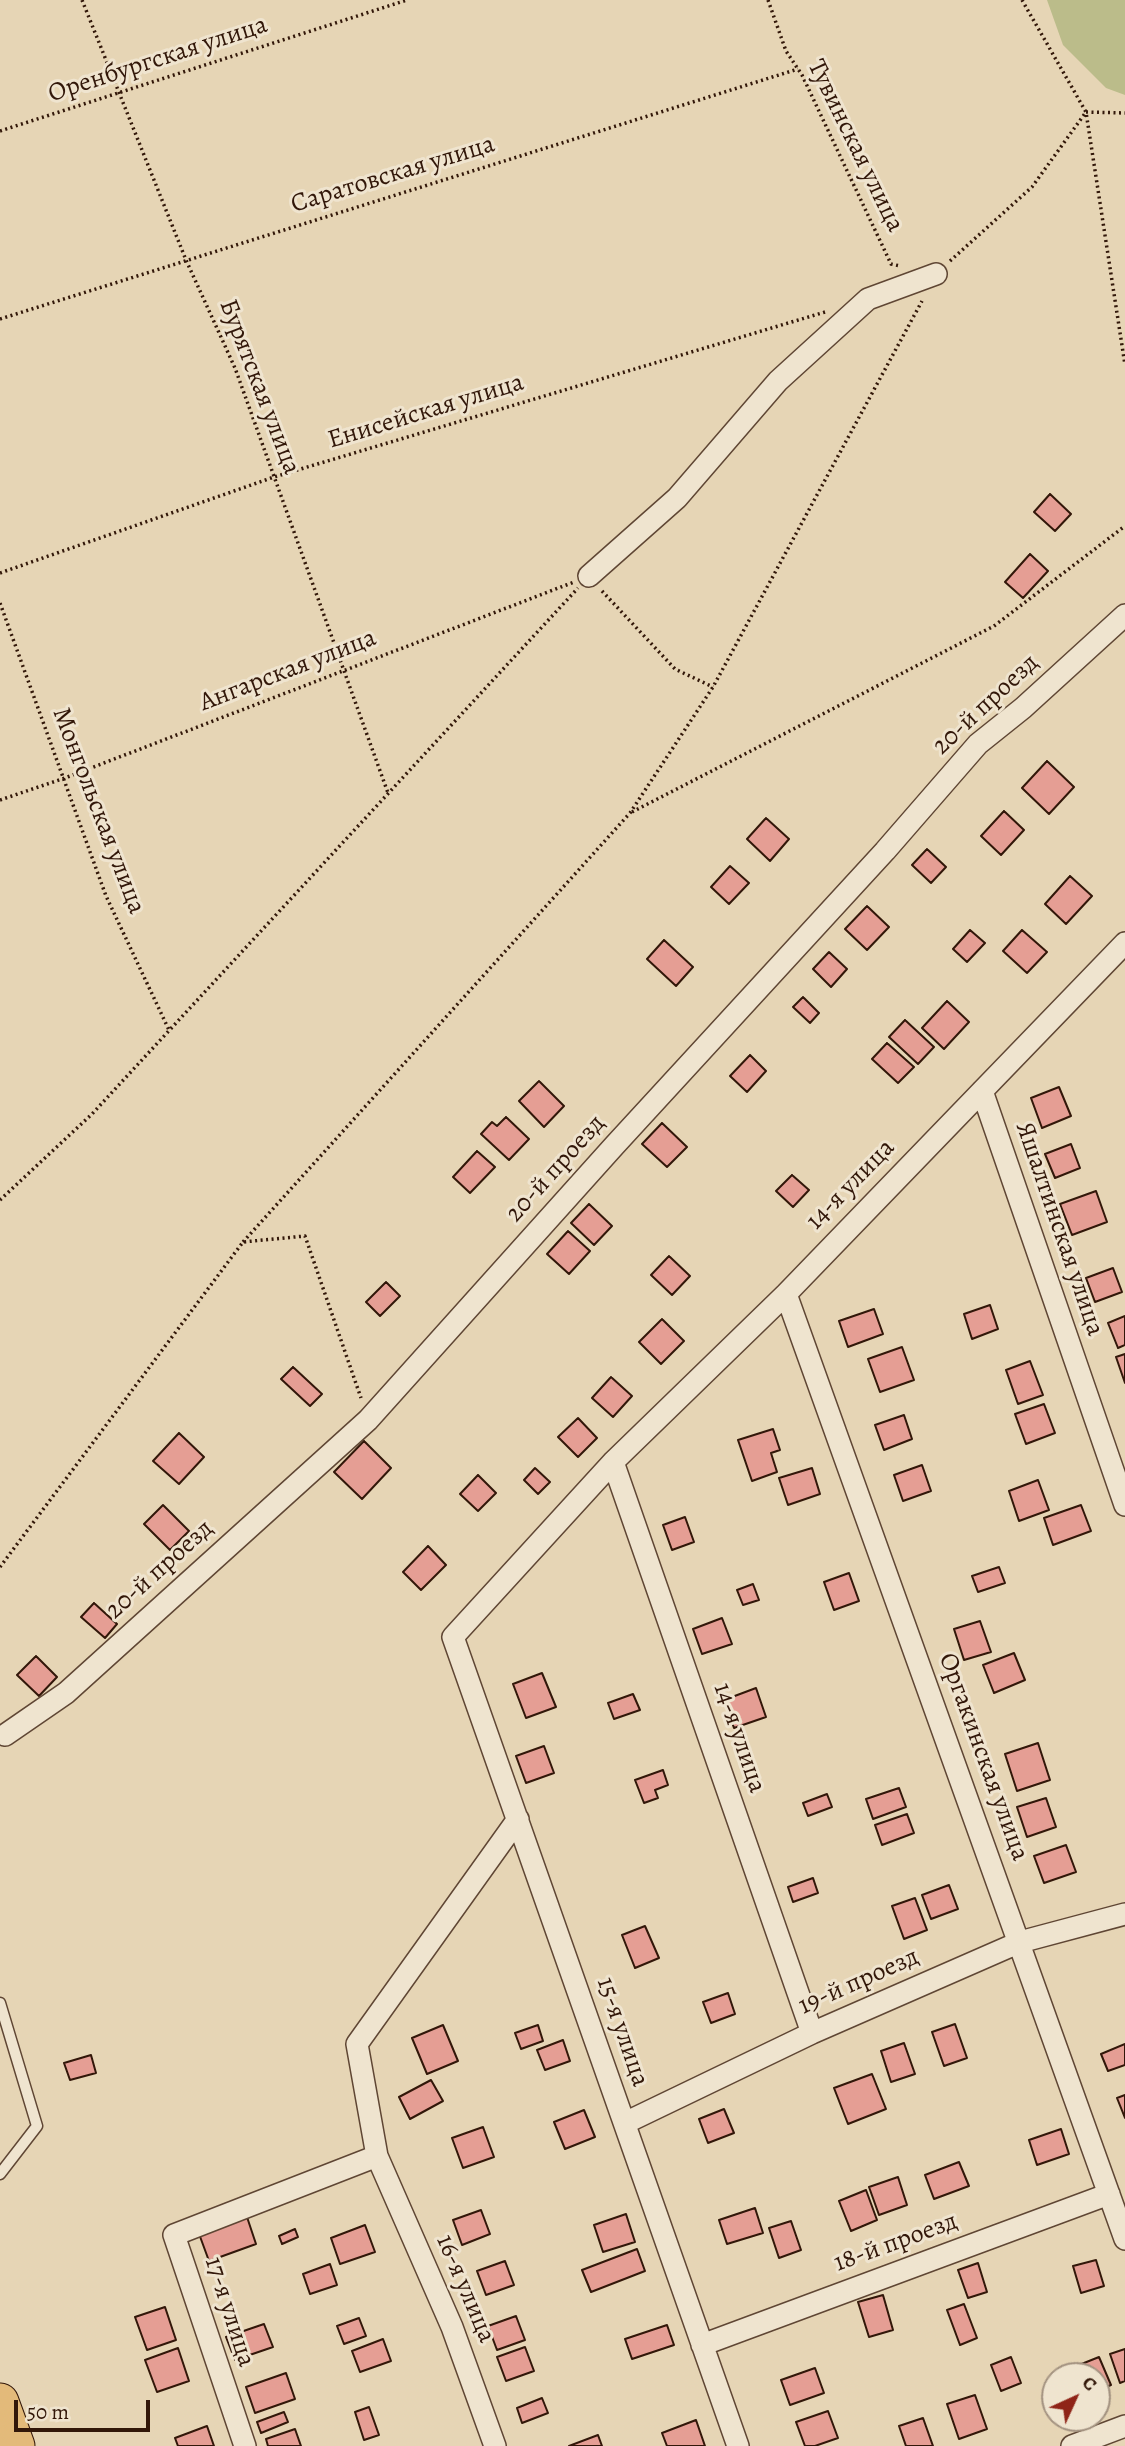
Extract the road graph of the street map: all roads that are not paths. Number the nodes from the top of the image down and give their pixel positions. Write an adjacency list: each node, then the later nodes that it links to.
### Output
1 (936, 274): 2 (street)
2 (589, 576)
3 (1125, 615): 10 (street, 20-й проезд)
4 (1125, 943): 5 (street, 14-я улица)
5 (982, 1091): 6 (street, 14-я улица); 8 (street, Яшалтинская улица)
6 (786, 1294): 7 (street, 14-я улица); 13 (street, Оргакинская улица)
7 (613, 1462): 9 (street, 14-я улица); 15 (street, 14-я улица)
8 (1125, 1505)
9 (453, 1637): 11 (street, 15-я улица)
10 (5, 1735)
11 (519, 1819): 16 (street, 15-я улица); 17 (street, 16-я улица)
12 (1125, 1914): 13 (street, 19-й проезд)
13 (1020, 1942): 15 (street, 19-й проезд); 19 (street, Оргакинская улица)
14 (0, 2003): 18 (lane)
15 (812, 2033): 16 (street, 19-й проезд)
16 (625, 2123): 21 (street, 15-я улица)
17 (377, 2156): 25 (street, 17-я улица); 26 (street, 16-я улица)
18 (0, 2174)
19 (1109, 2194): 20 (street, Оргакинская улица); 21 (street, 18-й проезд)
20 (1125, 2239)
21 (702, 2345): 27 (street, 15-я улица)
22 (0, 2402): 24 (highway)
23 (1125, 2426): 28 (street)
24 (16, 2446)
25 (245, 2446)
26 (495, 2446)
27 (738, 2446)
28 (1072, 2446)

